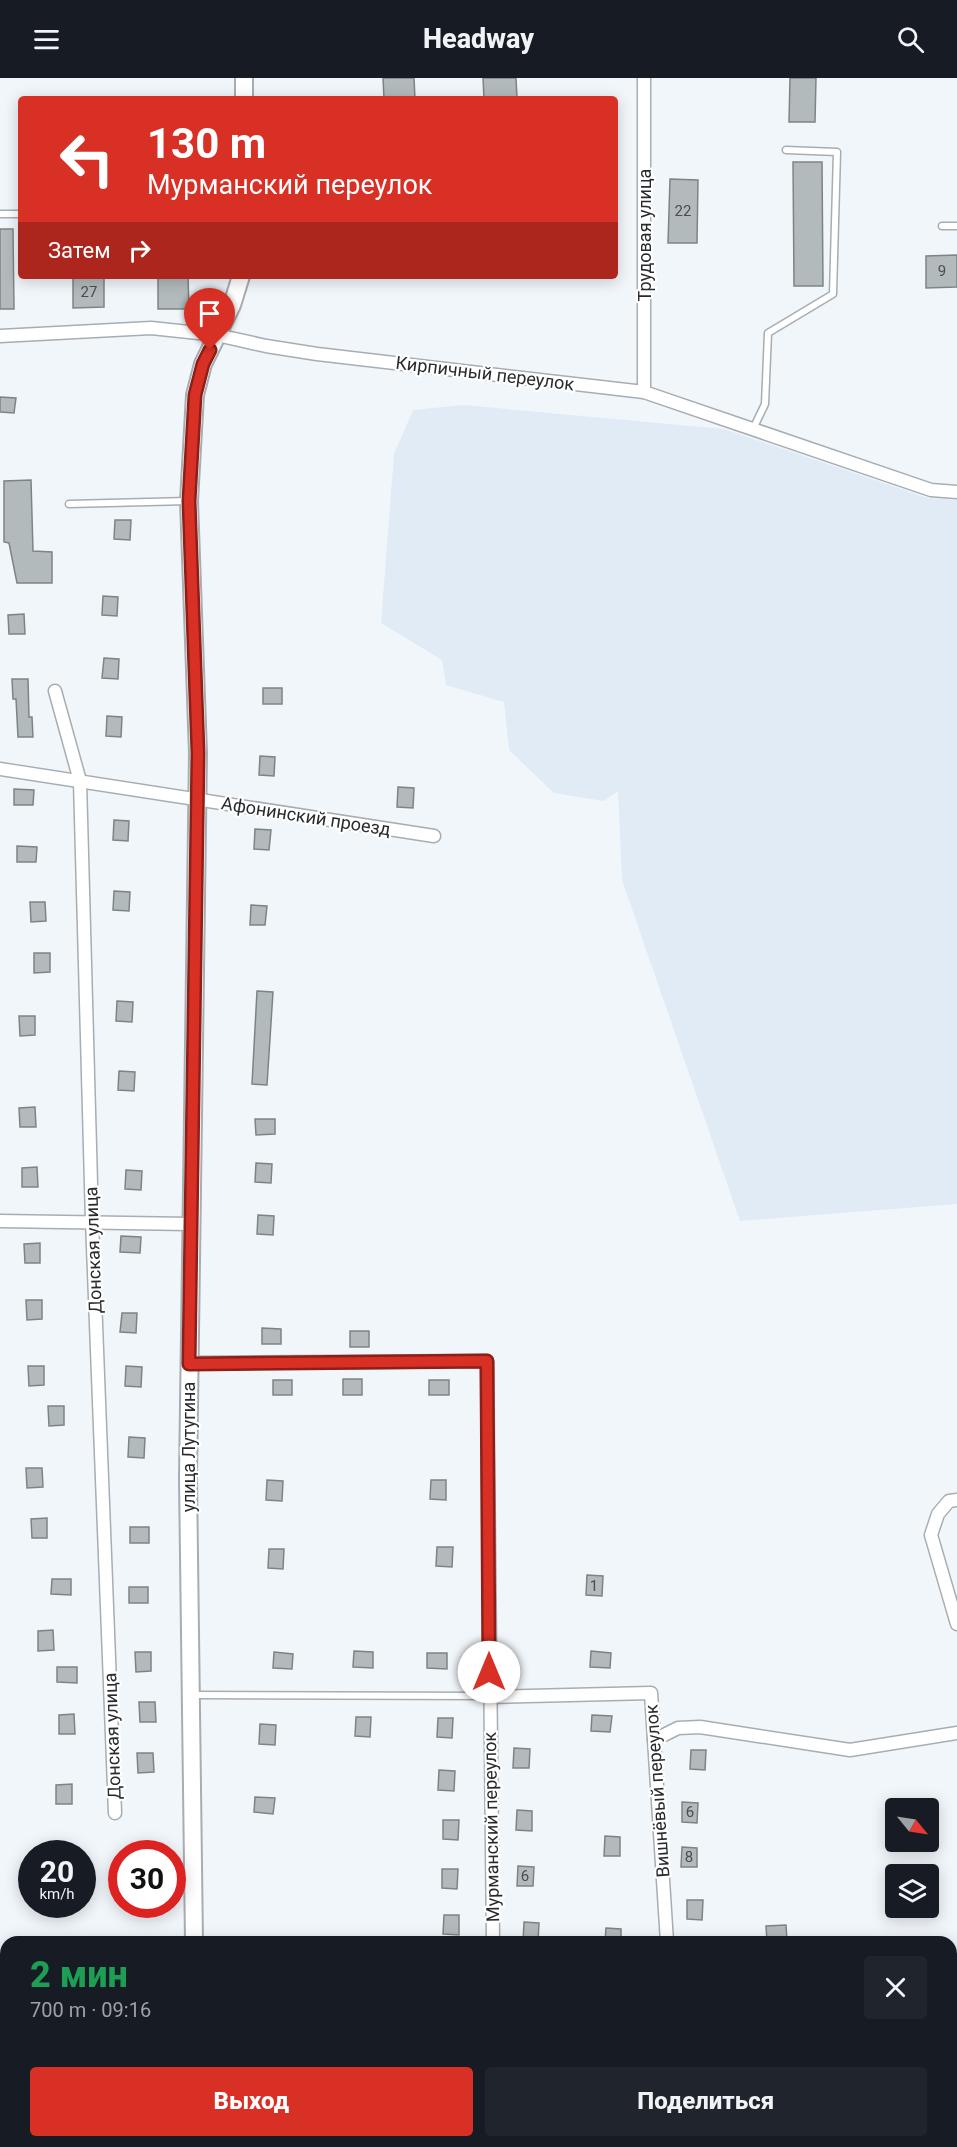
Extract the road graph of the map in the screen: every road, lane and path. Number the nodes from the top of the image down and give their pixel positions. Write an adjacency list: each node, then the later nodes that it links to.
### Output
1 (244, 78): 3 (main road)
2 (644, 78): 12 (street, Трудовая улица)
3 (244, 96)
4 (786, 150): 13 (lane)
5 (1, 214): 6 (lane)
6 (18, 214)
7 (942, 226): 8 (lane)
8 (957, 226)
9 (240, 279): 10 (main road, улица Лутугина)
10 (217, 334): 11 (street, Кирпичный переулок); 12 (street, Кирпичный переулок); 15 (main road, улица Лутугина)
11 (0, 336)
12 (644, 392): 13 (street, Кирпичный переулок)
13 (753, 429): 14 (street, Кирпичный переулок)
14 (957, 492)
15 (189, 501): 16 (lane); 20 (main road, улица Лутугина)
16 (69, 504)
17 (55, 691): 19 (street, Донская улица)
18 (0, 769): 19 (street, Афонинский проезд)
19 (80, 782): 20 (street, Афонинский проезд); 23 (street, Донская улица)
20 (196, 799): 21 (street, Афонинский проезд); 24 (main road, улица Лутугина)
21 (434, 836)
22 (0, 1221): 23 (street)
23 (92, 1221): 24 (street); 32 (street, Донская улица)
24 (190, 1224): 25 (main road, улица Лутугина)
25 (189, 1364): 28 (main road, улица Лутугина); 29 (street, Мурманский переулок)
26 (957, 1500): 27 (street)
27 (957, 1624)
28 (191, 1695): 29 (lane); 33 (main road, улица Лутугина)
29 (489, 1696): 31 (street, Вишнёвый переулок); 34 (street, Мурманский переулок)
30 (957, 1733): 31 (street)
31 (654, 1740): 35 (street, Вишнёвый переулок)
32 (115, 1813)
33 (194, 1936)
34 (493, 1936)
35 (667, 1936)

